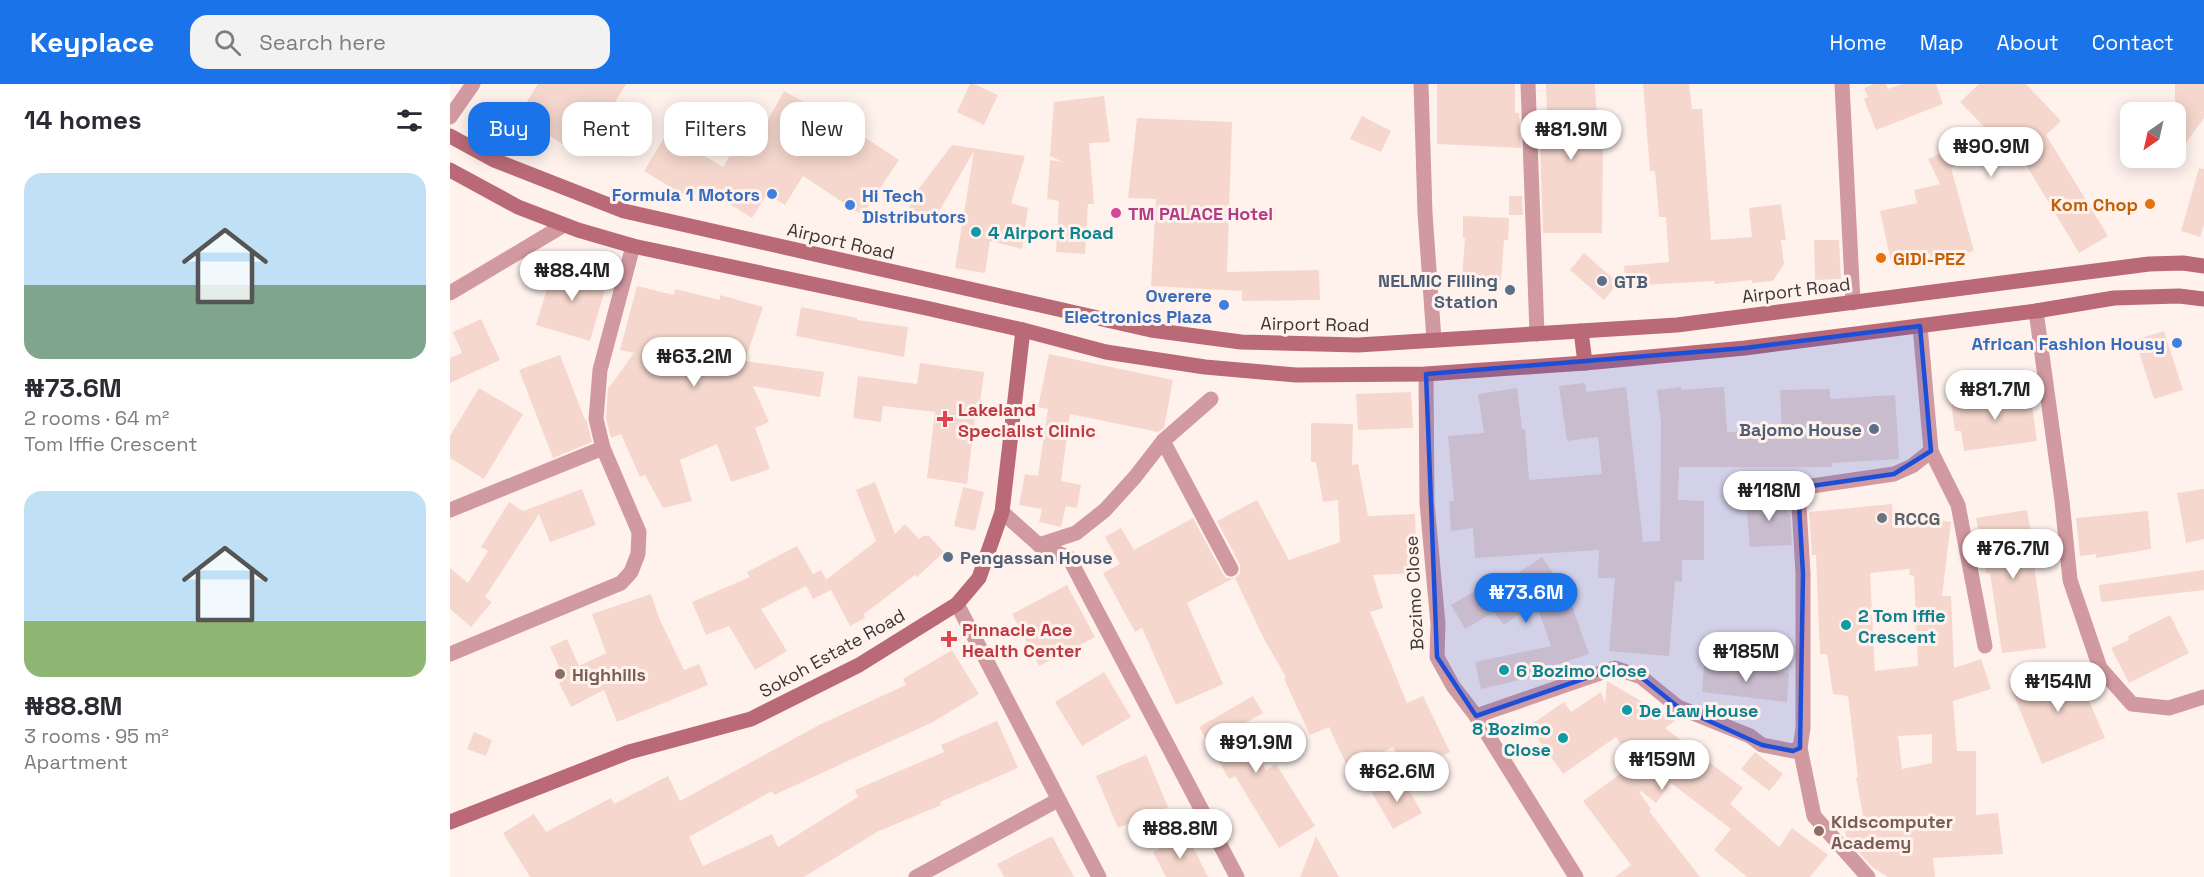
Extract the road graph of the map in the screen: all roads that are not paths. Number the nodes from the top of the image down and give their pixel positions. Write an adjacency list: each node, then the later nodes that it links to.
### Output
1 (473, 84): 5 (street)
2 (1421, 84): 19 (street)
3 (1528, 84): 18 (street)
4 (1842, 84): 13 (street)
5 (450, 117)
6 (450, 136): 19 (main road, Airport Road)
7 (450, 171): 8 (main road)
8 (564, 225): 9 (main road); 11 (street)
9 (633, 246): 16 (main road); 24 (street)
10 (2204, 266): 13 (main road, Airport Road)
11 (450, 293)
12 (2204, 300): 14 (main road)
13 (1853, 303): 17 (main road, Airport Road)
14 (2037, 310): 15 (main road); 33 (street)
15 (1920, 326): 20 (main road); 25 (street)
16 (1023, 330): 21 (main road); 27 (main road, Sokoh Estate Road)
17 (1581, 331): 18 (main road, Airport Road); 20 (main road)
18 (1537, 334): 19 (main road, Airport Road)
19 (1434, 340)
20 (1585, 363): 21 (main road)
21 (1426, 374): 34 (street, Bozimo Close)
22 (1211, 399): 23 (street)
23 (1163, 441): 28 (street); 29 (street)
24 (603, 448): 26 (street); 32 (street)
25 (1930, 451): 31 (street); 35 (street)
26 (450, 510)
27 (1002, 512): 28 (street); 30 (main road, Sokoh Estate Road)
28 (1039, 545): 40 (street)
29 (1231, 569)
30 (957, 604): 36 (street); 37 (main road, Sokoh Estate Road)
31 (1985, 646)
32 (450, 654)
33 (2204, 698)
34 (1476, 716): 35 (street); 41 (street, Bozimo Close)
35 (1800, 748): 42 (street)
36 (1058, 801): 38 (street); 39 (street)
37 (450, 822)
38 (916, 877)
39 (1099, 877)
40 (1237, 877)
41 (1576, 877)
42 (1868, 877)

